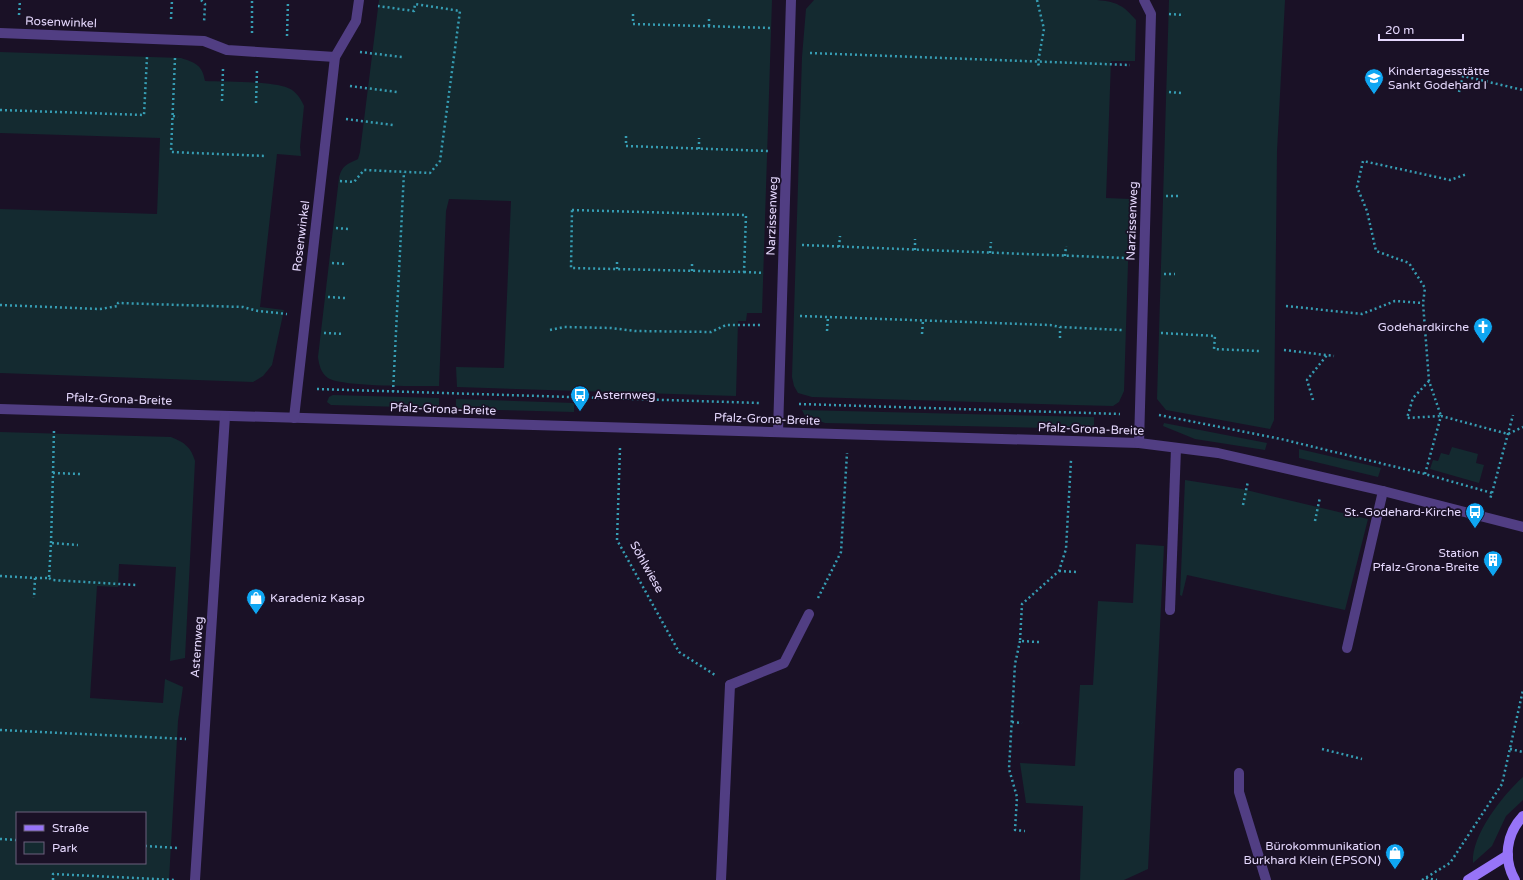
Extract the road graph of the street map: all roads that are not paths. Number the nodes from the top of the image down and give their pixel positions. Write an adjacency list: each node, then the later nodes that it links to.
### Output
1 (791, 0): 9 (street, Narzissenweg)
2 (1144, 0): 10 (street, Narzissenweg)
3 (359, 1): 5 (street, Rosenwinkel)
4 (0, 33): 5 (street, Rosenwinkel)
5 (338, 53): 8 (street, Rosenwinkel)
6 (0, 409): 7 (street, Pfalz-Grona-Breite)
7 (225, 416): 8 (street, Pfalz-Grona-Breite); 20 (street, Asternweg)
8 (294, 418): 9 (street, Pfalz-Grona-Breite)
9 (778, 432): 10 (street, Pfalz-Grona-Breite)
10 (1139, 443): 11 (street, Pfalz-Grona-Breite)
11 (1176, 448): 12 (street, Pfalz-Grona-Breite); 14 (street)
12 (1383, 491): 13 (street, Pfalz-Grona-Breite); 16 (street)
13 (1523, 527)
14 (1170, 610)
15 (809, 614): 21 (street)
16 (1347, 648)
17 (1239, 773): 22 (street)
18 (1523, 816): 19 (street)
19 (1508, 855): 23 (street); 24 (street)
20 (195, 880)
21 (721, 880)
22 (1266, 880)
23 (1468, 880)
24 (1515, 880)

